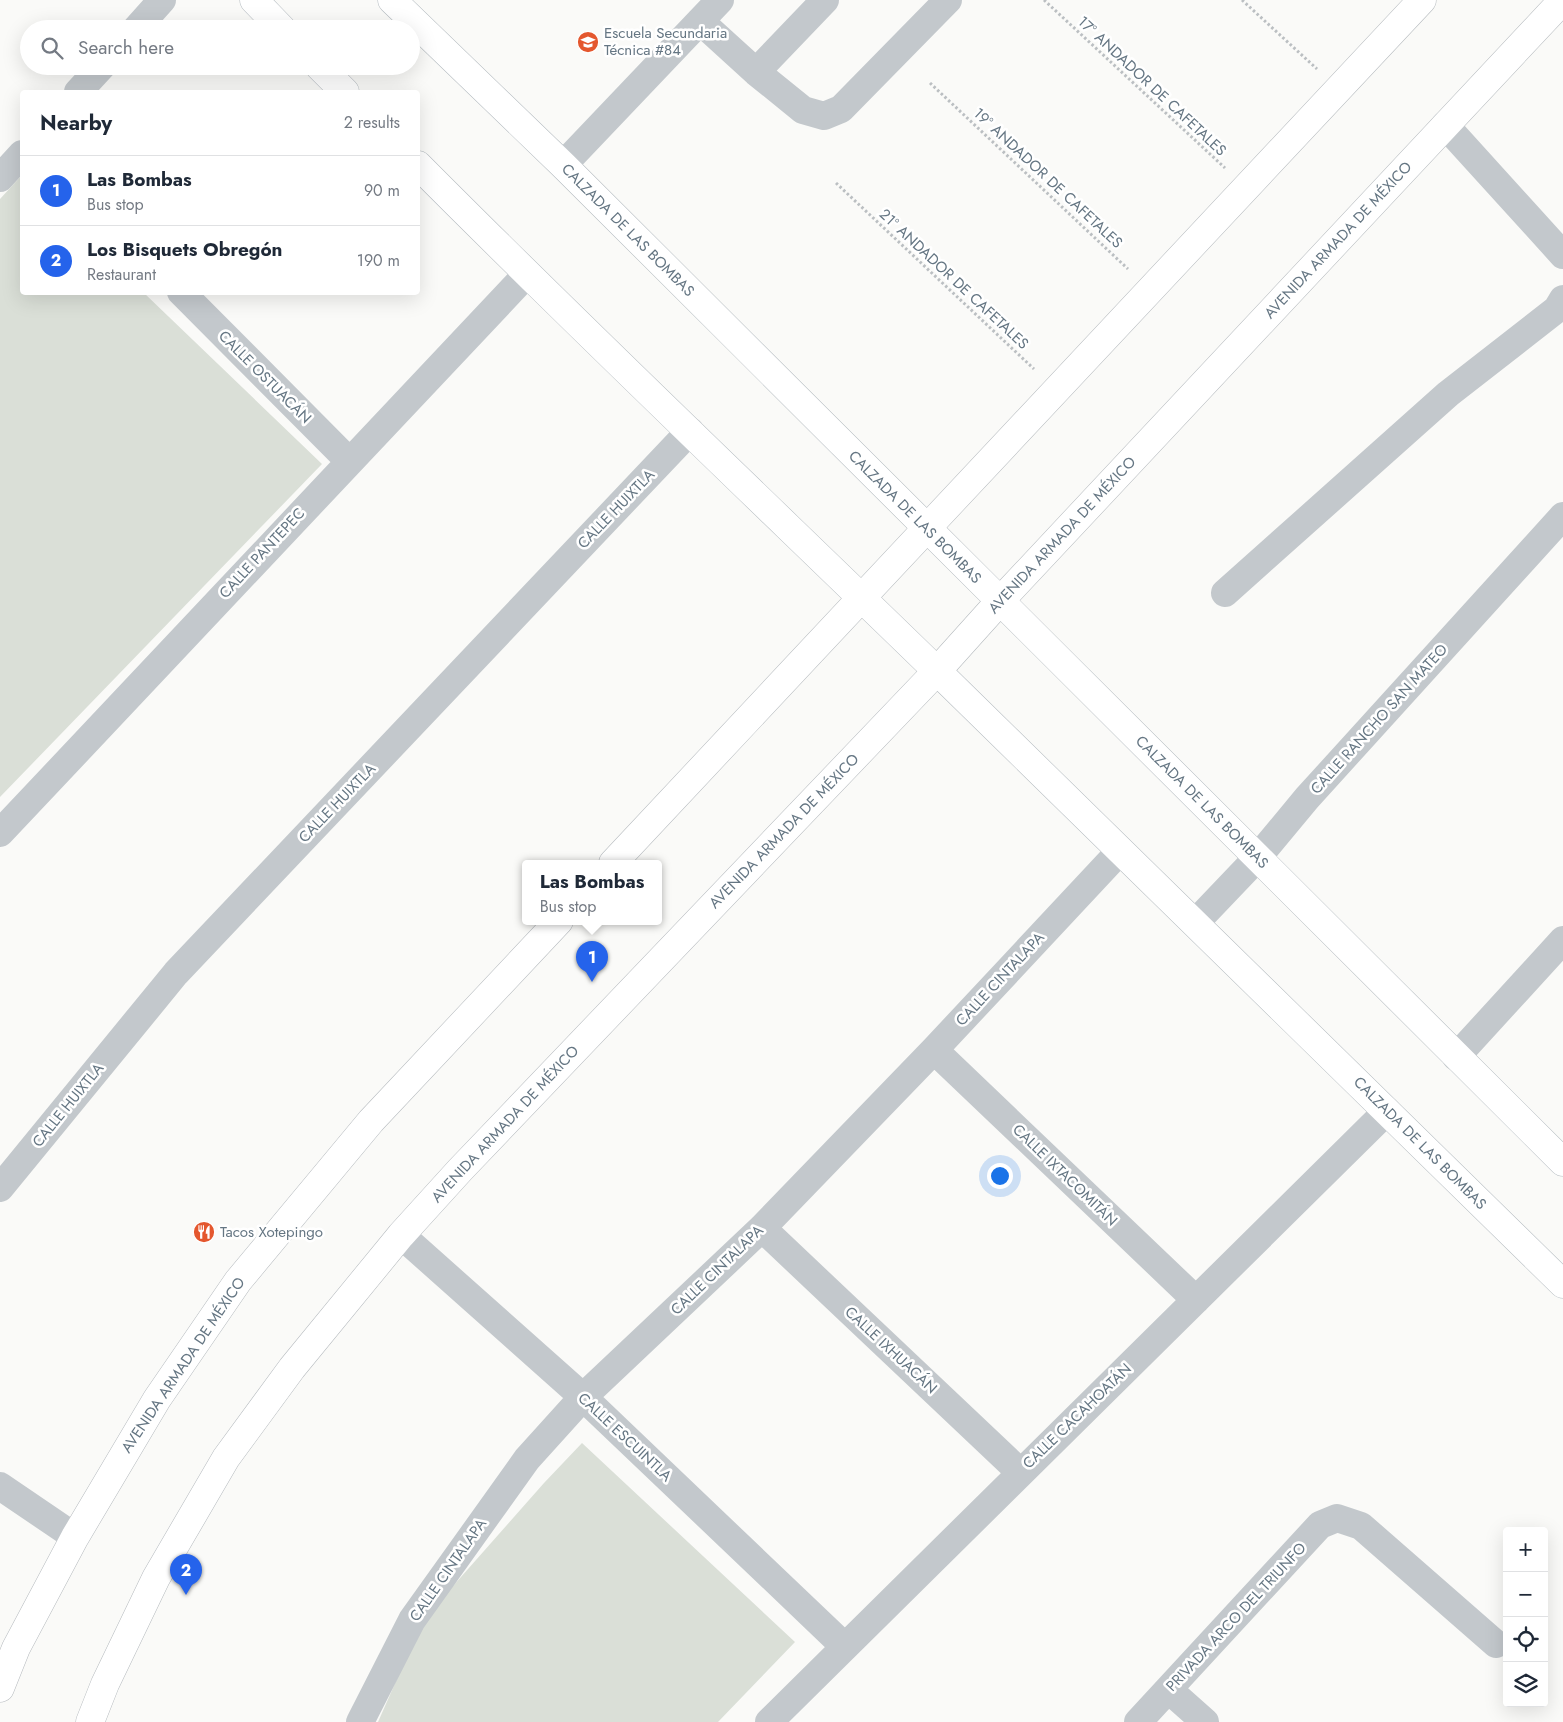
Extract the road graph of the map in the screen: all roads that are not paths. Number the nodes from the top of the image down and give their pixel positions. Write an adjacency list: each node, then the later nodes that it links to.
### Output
1 (162, 0): 9 (street)
2 (254, 0): 10 (main road)
3 (392, 0): 11 (main road, CALZADA DE LAS BOMBAS)
4 (720, 0): 12 (street)
5 (825, 0): 14 (street)
6 (948, 0): 14 (street)
7 (1422, 0): 31 (main road)
8 (1563, 0): 19 (main road, AVENIDA ARMADA DE MÉXICO)
9 (144, 20)
10 (273, 20)
11 (413, 20)
12 (700, 21): 14 (street); 21 (street)
13 (420, 27): 21 (main road, CALZADA DE LAS BOMBAS)
14 (756, 72)
15 (94, 75): 17 (street)
16 (328, 75): 18 (main road)
17 (80, 90)
18 (343, 90)
19 (1445, 126): 24 (street); 34 (main road, AVENIDA ARMADA DE MÉXICO)
20 (20, 156): 23 (street)
21 (563, 165): 31 (main road, CALZADA DE LAS BOMBAS)
22 (420, 167): 25 (main road, CALZADA DE LAS BOMBAS)
23 (0, 178)
24 (1563, 255)
25 (526, 275): 28 (main road, CALZADA DE LAS BOMBAS); 29 (street, CALLE PANTEPEC)
26 (183, 295): 29 (street, CALLE OSTUACÁN)
27 (1563, 299): 32 (street)
28 (690, 432): 33 (main road, CALZADA DE LAS BOMBAS); 47 (street, CALLE HUIXTLA)
29 (349, 461): 36 (street, CALLE PANTEPEC)
30 (1563, 516): 38 (street, CALLE RANCHO SAN MATEO)
31 (926, 527): 33 (main road); 34 (main road, CALZADA DE LAS BOMBAS)
32 (1225, 593)
33 (862, 599): 35 (main road, CALZADA DE LAS BOMBAS); 39 (main road)
34 (999, 602): 35 (main road, AVENIDA ARMADA DE MÉXICO); 38 (main road, CALZADA DE LAS BOMBAS)
35 (937, 671): 37 (main road, CALZADA DE LAS BOMBAS); 49 (main road, AVENIDA ARMADA DE MÉXICO)
36 (0, 833)
37 (1120, 851): 40 (main road, CALZADA DE LAS BOMBAS); 43 (street, CALLE CINTALAPA)
38 (1258, 857): 40 (street, CALLE RANCHO SAN MATEO); 44 (main road, CALZADA DE LAS BOMBAS)
39 (616, 860)
40 (1196, 922): 45 (main road, CALZADA DE LAS BOMBAS)
41 (555, 925): 55 (main road, AVENIDA ARMADA DE MÉXICO)
42 (1563, 940): 44 (street)
43 (934, 1050): 48 (street, CALLE CINTALAPA); 51 (street, CALLE IXTACOMITÁN)
44 (1456, 1057): 46 (main road, CALZADA DE LAS BOMBAS)
45 (1387, 1111): 50 (main road, CALZADA DE LAS BOMBAS); 51 (street, CALLE CACAHOATÁN)
46 (1563, 1162)
47 (0, 1188)
48 (762, 1228): 52 (street, CALLE CINTALAPA); 53 (street, CALLE IXHUACÁN)
49 (401, 1235): 52 (street, CALLE ESCUINTLA); 60 (main road, AVENIDA ARMADA DE MÉXICO)
50 (1563, 1284)
51 (1196, 1300): 53 (street, CALLE CACAHOATÁN)
52 (583, 1397): 57 (street, CALLE ESCUINTLA); 61 (street, CALLE CINTALAPA)
53 (1020, 1472): 57 (street, CALLE CACAHOATÁN)
54 (0, 1486): 55 (street)
55 (74, 1537): 58 (main road, AVENIDA ARMADA DE MÉXICO)
56 (1496, 1644): 59 (street, PRIVADA ARCO DEL TRIUNFO)
57 (844, 1646): 62 (street, CALLE CACAHOATÁN)
58 (0, 1688)
59 (1169, 1690): 63 (street, PRIVADA ARCO DEL TRIUNFO); 64 (street)
60 (90, 1722)
61 (360, 1722)
62 (769, 1722)
63 (1138, 1722)
64 (1205, 1722)

